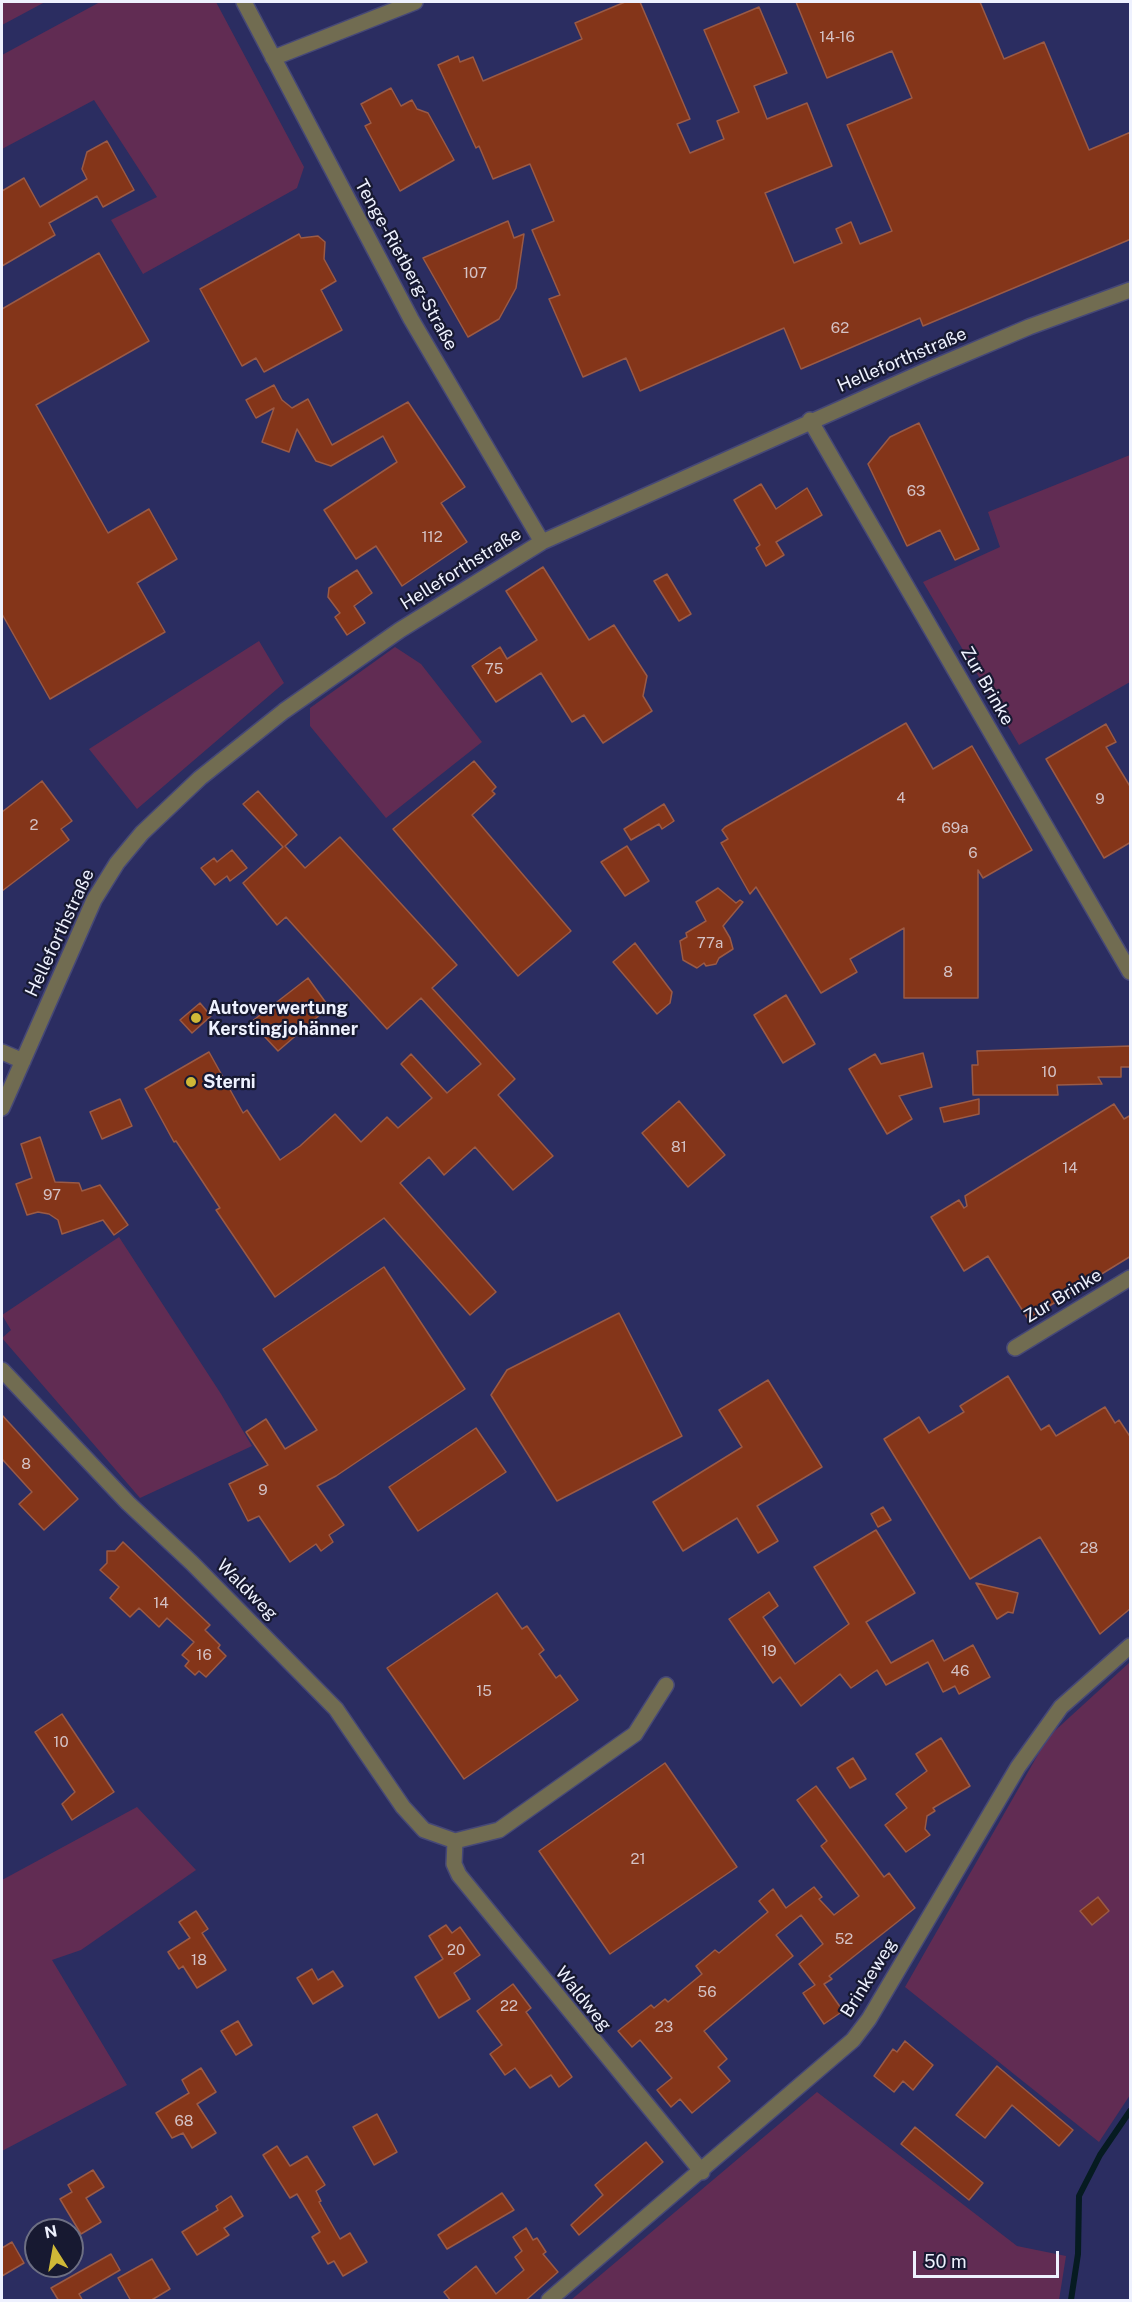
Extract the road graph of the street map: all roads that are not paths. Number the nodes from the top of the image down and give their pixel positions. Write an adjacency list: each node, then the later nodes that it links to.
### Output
1 (244, 2): 3 (street, Tenge-Rietberg-Straße)
2 (415, 2): 3 (street)
3 (273, 58): 6 (street, Tenge-Rietberg-Straße)
4 (1131, 290): 5 (street, Helleforthstraße)
5 (810, 420): 6 (street, Helleforthstraße); 7 (street, Zur Brinke)
6 (542, 542): 9 (street, Helleforthstraße)
7 (1131, 972)
8 (2, 1052): 9 (street)
9 (23, 1061): 10 (street, Helleforthstraße)
10 (2, 1108)
11 (1131, 1278): 12 (street, Zur Brinke)
12 (1015, 1348)
13 (2, 1370): 16 (street, Waldweg)
14 (1131, 1646): 17 (street, Brinkeweg)
15 (666, 1686): 16 (street)
16 (455, 1841): 17 (street, Waldweg)
17 (702, 2172): 18 (street, Brinkeweg)
18 (549, 2301)

